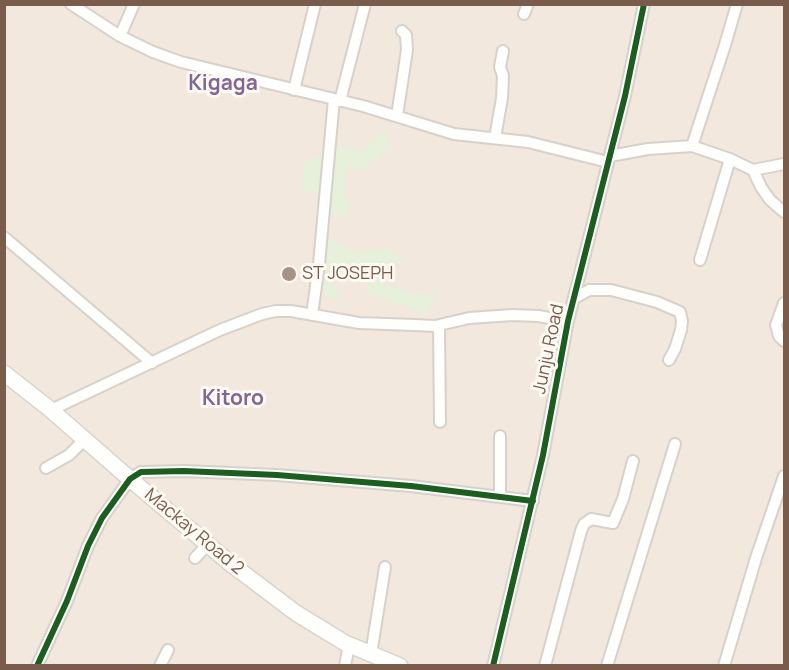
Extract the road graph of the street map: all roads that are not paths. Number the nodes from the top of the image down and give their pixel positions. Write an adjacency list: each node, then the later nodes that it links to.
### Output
1 (71, 4): 8 (street)
2 (134, 4): 8 (street)
3 (315, 4): 10 (street)
4 (365, 4): 11 (street)
5 (644, 4): 15 (street, Junju Road)
6 (737, 4): 14 (street)
7 (402, 31): 12 (street)
8 (120, 36): 10 (street)
9 (502, 51): 13 (street)
10 (294, 90): 11 (street)
11 (337, 100): 12 (street); 24 (street)
12 (397, 116): 13 (street)
13 (495, 138): 15 (street)
14 (692, 146): 15 (street); 16 (street)
15 (609, 159): 22 (street, Junju Road)
16 (730, 159): 18 (street); 21 (street)
17 (784, 164): 18 (street)
18 (753, 170): 19 (street)
19 (784, 212)
20 (4, 237): 29 (street)
21 (700, 260)
22 (575, 298): 25 (street, Junju Road); 28 (street)
23 (784, 303): 27 (street)
24 (312, 315): 26 (street); 29 (street)
25 (568, 321): 26 (street); 41 (street, Junju Road)
26 (439, 326): 32 (street)
27 (784, 341)
28 (669, 360)
29 (152, 363): 31 (street)
30 (4, 373): 31 (street, Mackay Road 2)
31 (51, 410): 34 (street, Mackay Road 2)
32 (440, 422)
33 (500, 436): 40 (street)
34 (85, 439): 37 (street); 39 (street, Mackay Road 2)
35 (675, 444): 54 (street)
36 (633, 461): 53 (street)
37 (46, 468)
38 (784, 476): 55 (street)
39 (130, 479): 40 (street); 42 (street, Mackay Road 2); 48 (street)
40 (500, 497): 41 (street)
41 (533, 501): 52 (street, Junju Road)
42 (208, 544): 43 (street); 45 (street, Mackay Road 2)
43 (195, 558)
44 (385, 567): 47 (street)
45 (349, 645): 47 (street, Mackay Road 2); 50 (street)
46 (168, 650): 49 (street)
47 (371, 654): 51 (street, Mackay Road 2)
48 (37, 666)
49 (160, 666)
50 (345, 666)
51 (400, 666)
52 (493, 666)
53 (545, 666)
54 (607, 666)
55 (724, 666)

